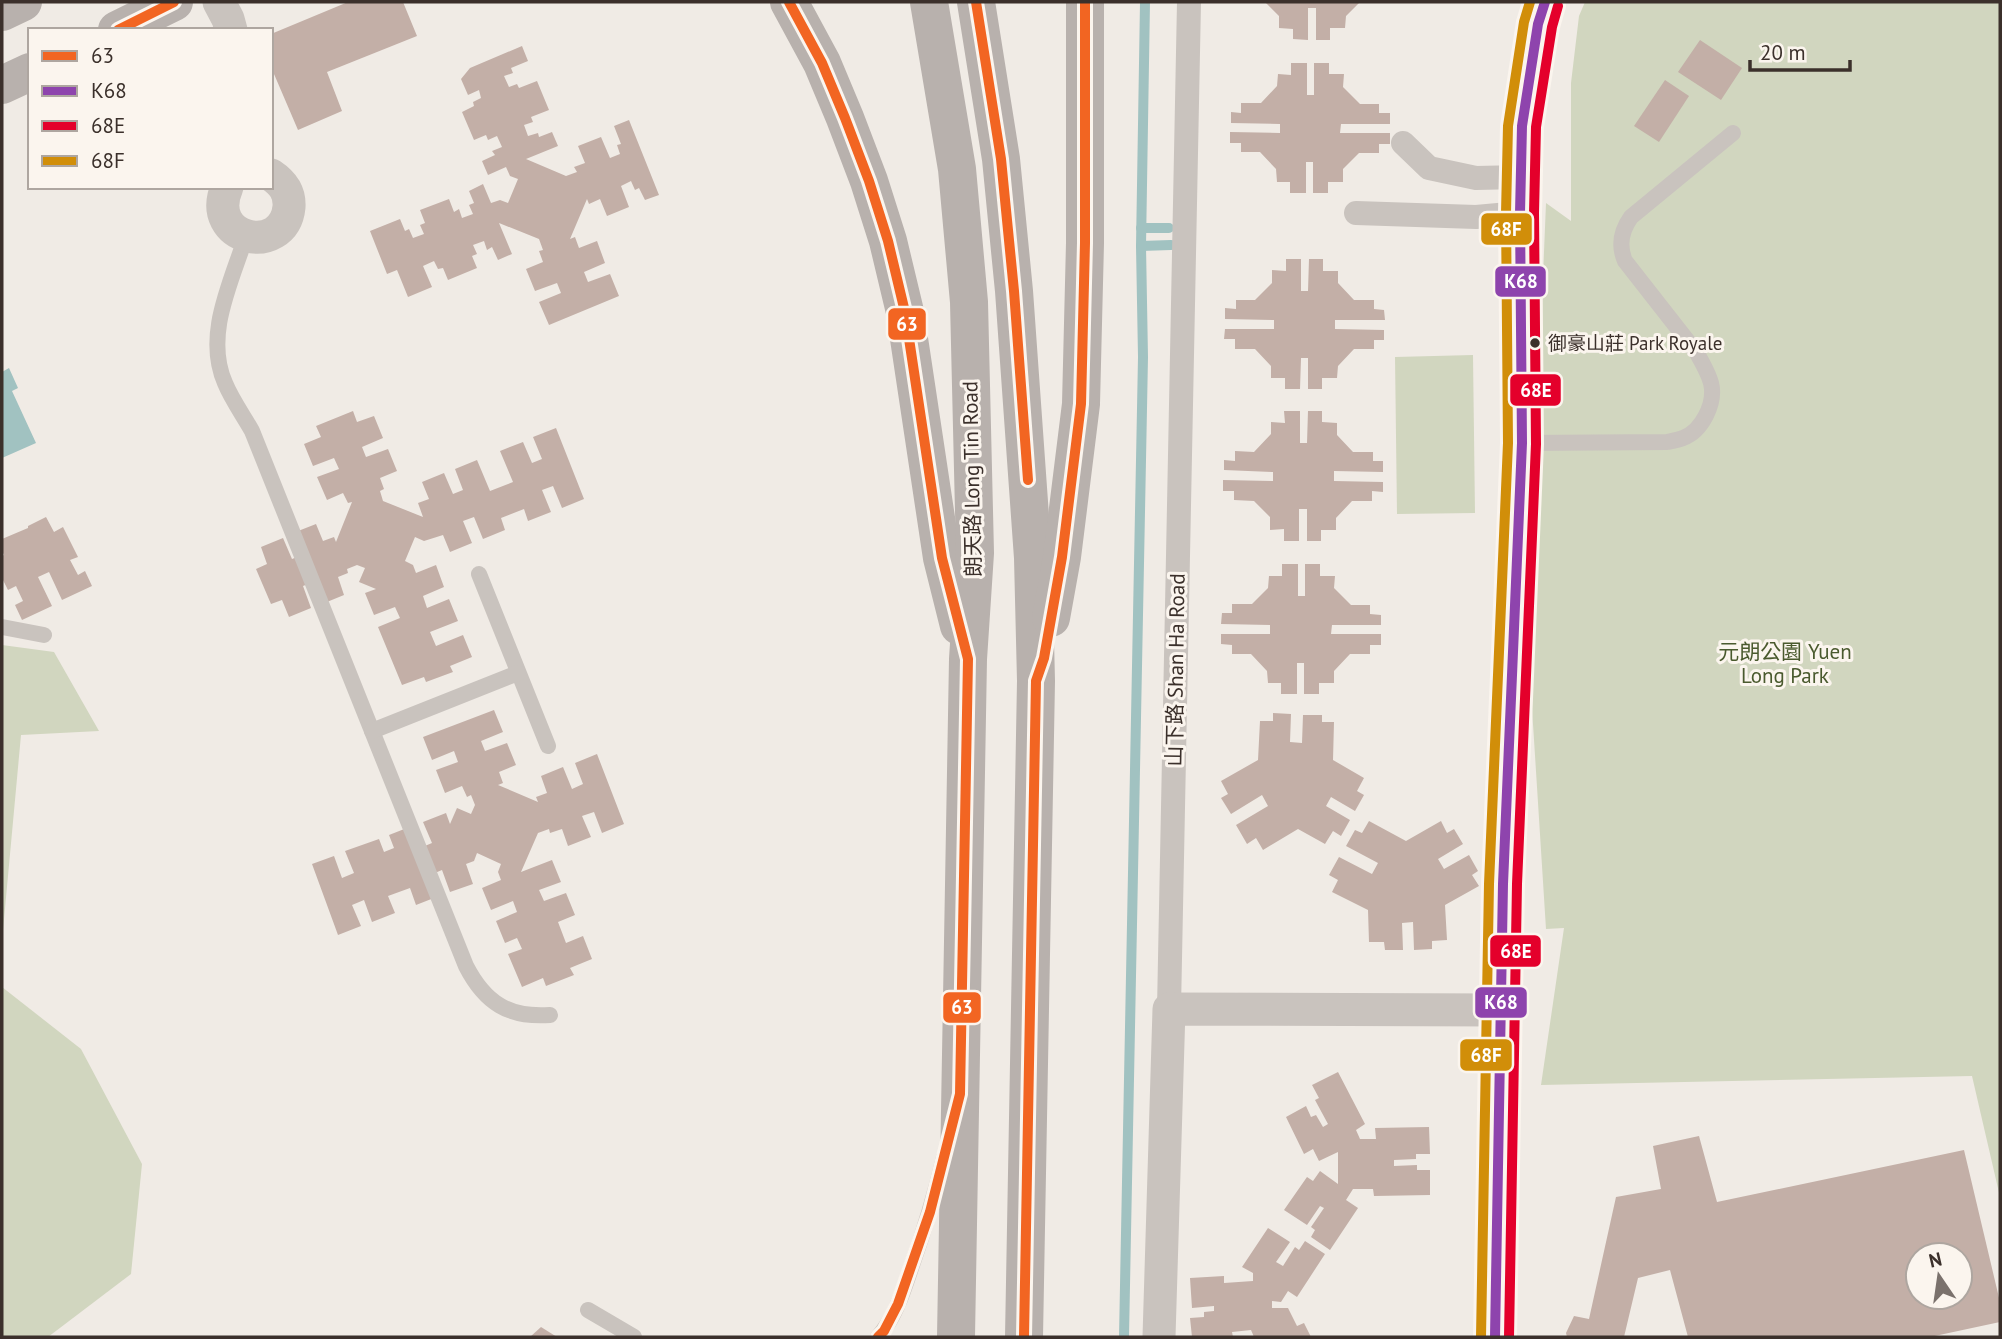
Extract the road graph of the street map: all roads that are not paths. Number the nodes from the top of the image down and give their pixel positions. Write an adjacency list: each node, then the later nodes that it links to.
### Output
1 (23, 2): 10 (main road)
2 (174, 2): 11 (main road)
3 (219, 2): 12 (street)
4 (929, 2): 26 (main road, 朗天路 Long Tin Road)
5 (976, 2): 28 (main road)
6 (1085, 2): 28 (main road)
7 (1189, 2): 31 (street, 山下路 Shan Ha Road)
8 (1545, 2): 19 (street)
9 (796, 10): 26 (main road)
10 (2, 12)
11 (121, 28)
12 (230, 28)
13 (28, 73): 14 (main road)
14 (2, 85)
15 (1733, 133): 22 (lane)
16 (1403, 143): 19 (street)
17 (273, 177): 21 (street)
18 (226, 189): 21 (street)
19 (1520, 195): 20 (street); 22 (street)
20 (1356, 213)
21 (246, 236): 29 (lane)
22 (1522, 443): 32 (street)
23 (479, 574): 27 (lane)
24 (2, 627): 25 (lane)
25 (44, 635)
26 (968, 659): 34 (main road, 朗天路 Long Tin Road)
27 (518, 673): 29 (lane); 30 (lane)
28 (1036, 681): 39 (main road)
29 (372, 731): 33 (lane)
30 (548, 746)
31 (1169, 1009): 32 (street); 40 (street, 山下路 Shan Ha Road)
32 (1500, 1010): 41 (street)
33 (550, 1015)
34 (960, 1094): 37 (lane); 38 (main road, 朗天路 Long Tin Road)
35 (588, 1310): 36 (lane)
36 (634, 1337)
37 (878, 1337)
38 (956, 1337)
39 (1024, 1337)
40 (1159, 1337)
41 (1495, 1337)

